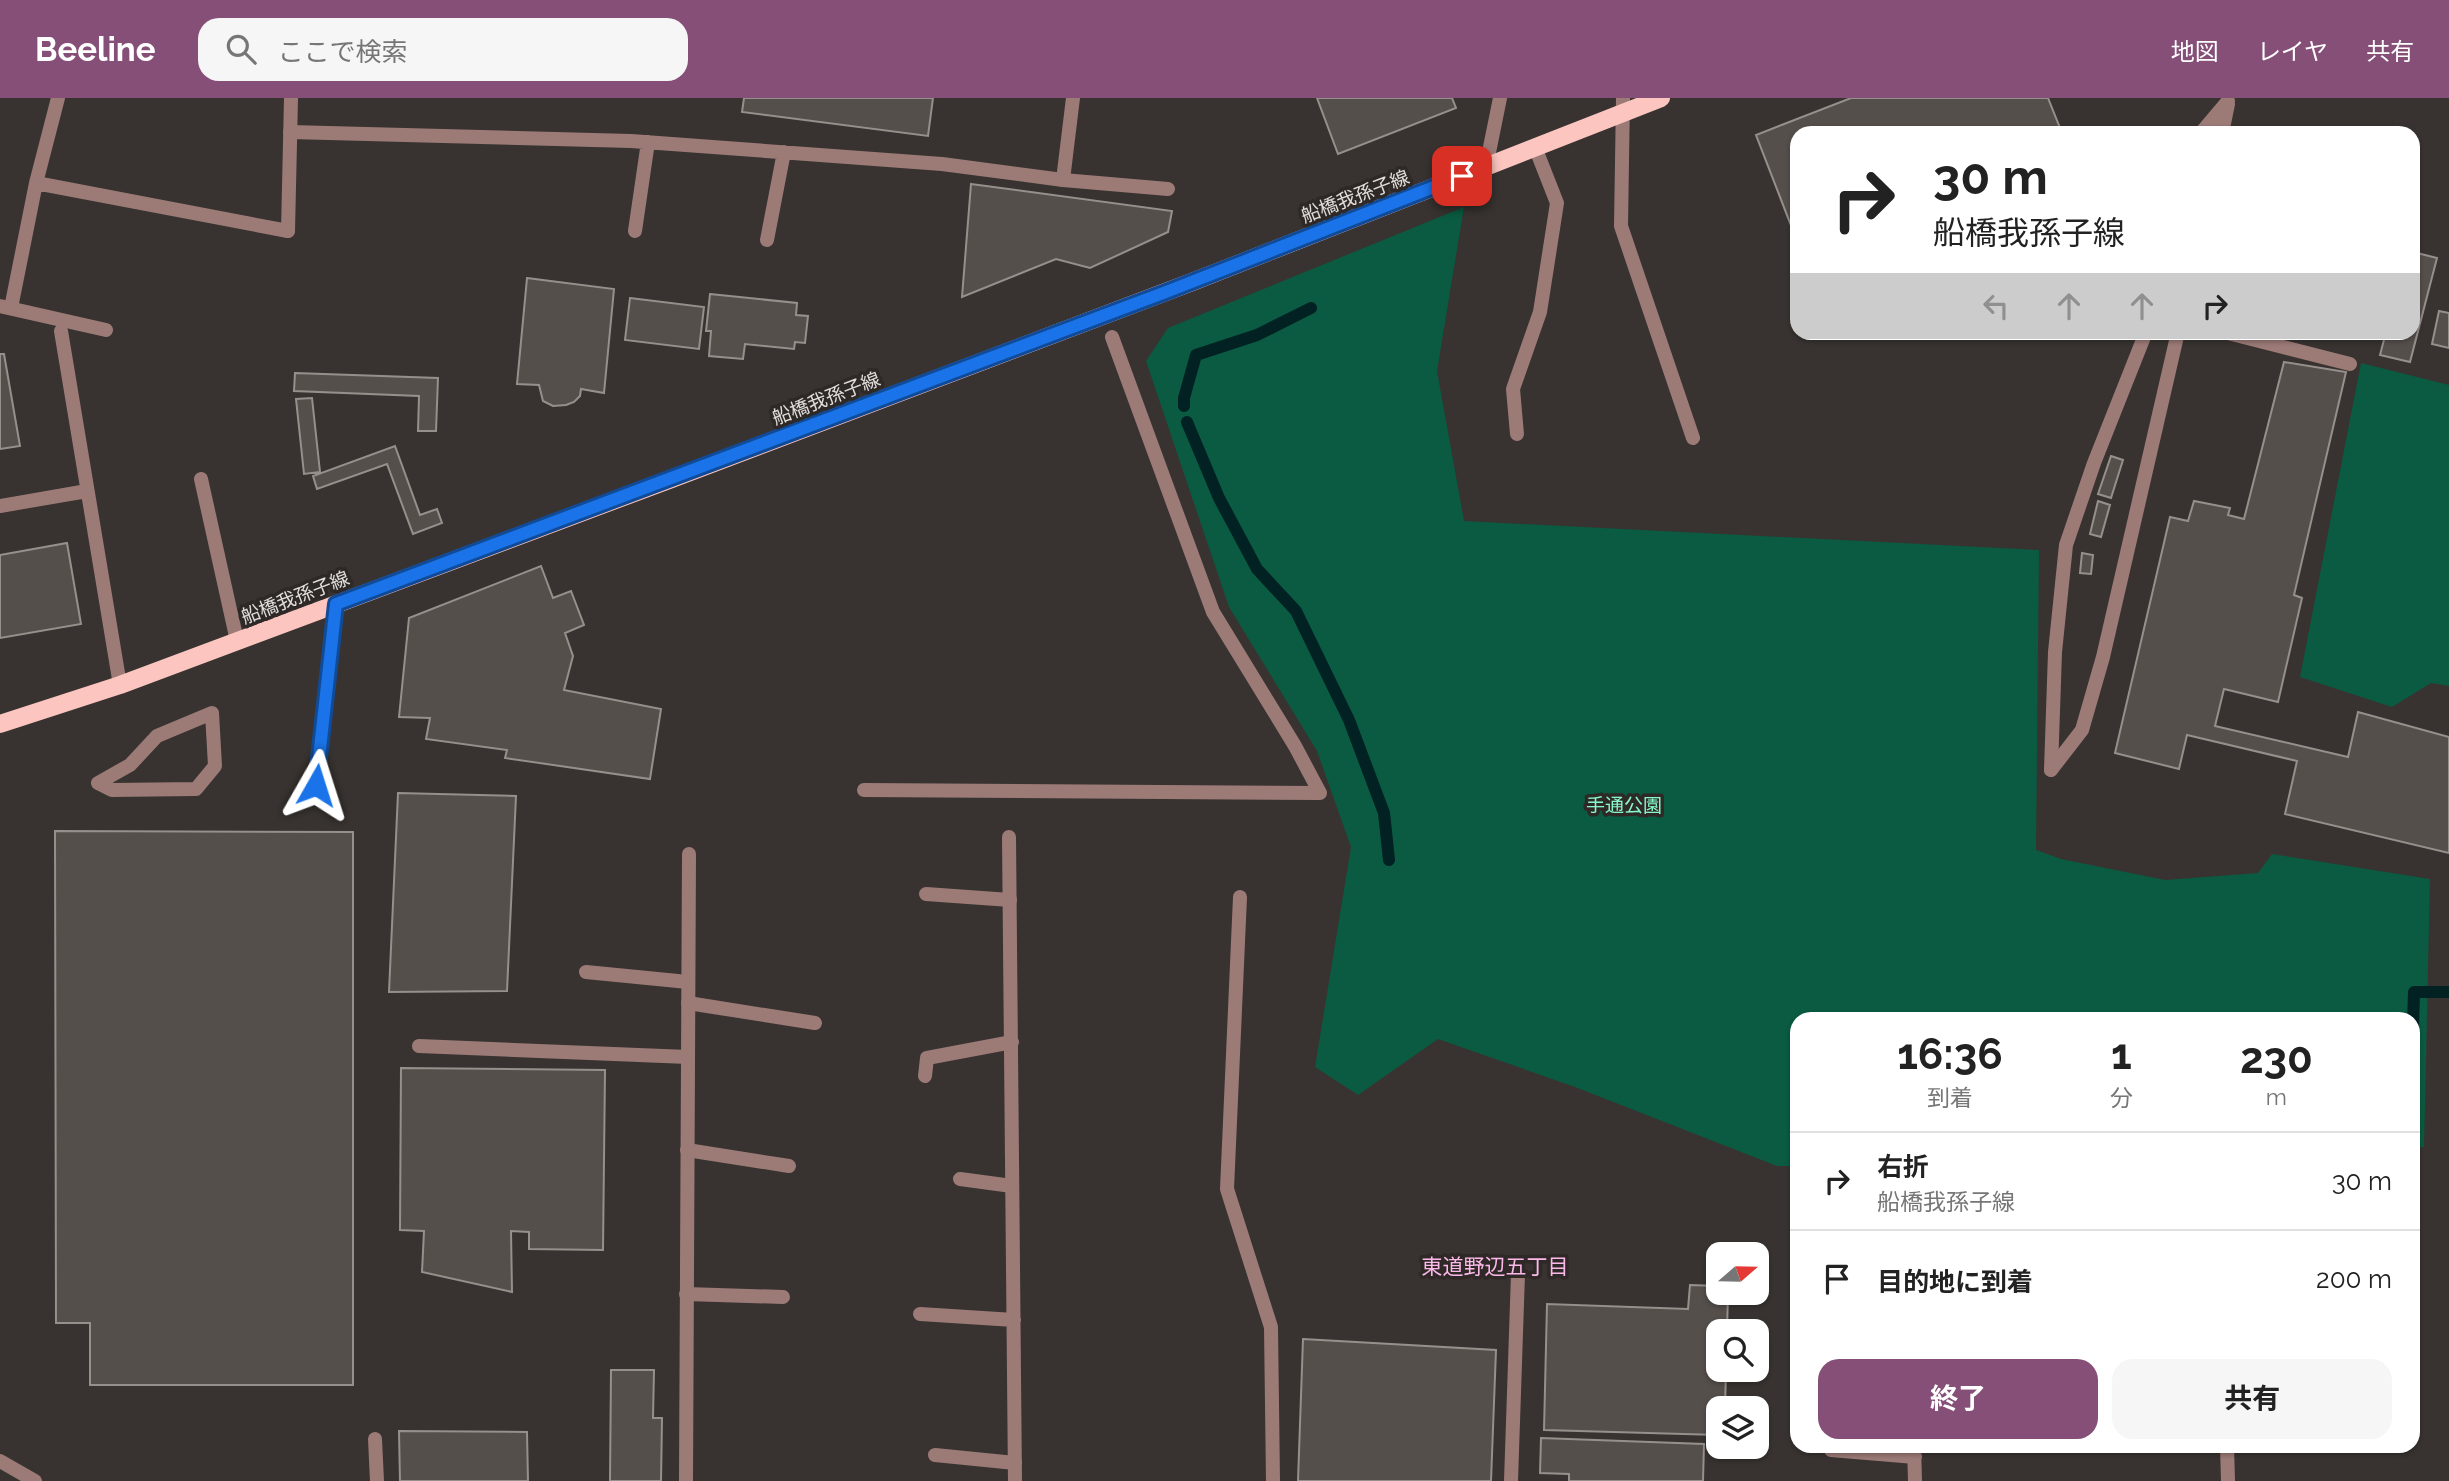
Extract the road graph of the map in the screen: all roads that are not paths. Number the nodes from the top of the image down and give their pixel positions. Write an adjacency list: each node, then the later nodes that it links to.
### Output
1 (58, 98): 16 (street)
2 (291, 98): 10 (street)
3 (1073, 98): 15 (street)
4 (1500, 98): 14 (street)
5 (1661, 98): 7 (main road, 船橋我孫子線)
6 (2229, 99): 8 (street); 9 (street)
7 (1623, 105): 12 (main road, 船橋我孫子線); 29 (street)
8 (2208, 126)
9 (2223, 126)
10 (290, 132): 11 (street); 16 (street)
11 (648, 142): 13 (street); 18 (street)
12 (1535, 147): 14 (main road, 船橋我孫子線); 28 (street)
13 (784, 152): 15 (street); 19 (street)
14 (1486, 167): 33 (main road, 船橋我孫子線)
15 (1063, 180): 17 (street)
16 (36, 183): 20 (street)
17 (1168, 189)
18 (635, 231)
19 (767, 240)
20 (6, 307): 21 (street)
21 (106, 330)
22 (61, 331): 31 (street)
23 (1112, 337): 39 (street)
24 (2143, 340): 25 (street)
25 (2176, 340)
26 (2256, 340): 27 (street)
27 (2350, 364)
28 (1517, 434)
29 (1693, 438)
30 (201, 479): 34 (street)
31 (87, 491): 32 (street); 35 (street)
32 (0, 506)
33 (336, 604): 34 (main road, 船橋我孫子線); 38 (street)
34 (237, 641): 35 (main road, 船橋我孫子線)
35 (120, 685): 37 (main road, 船橋我孫子線)
36 (212, 713): 36 (street)
37 (0, 724)
38 (316, 785)
39 (864, 790)
40 (1009, 837): 44 (street)
41 (690, 854): 46 (street)
42 (926, 894): 44 (street)
43 (1240, 897): 72 (street)
44 (1010, 900): 49 (street)
45 (586, 972): 46 (street)
46 (688, 982): 47 (street)
47 (688, 1003): 48 (street); 51 (street)
48 (815, 1023)
49 (1012, 1042): 52 (street); 56 (street)
50 (419, 1046): 51 (street)
51 (688, 1057): 53 (street)
52 (925, 1076)
53 (687, 1150): 54 (street); 58 (street)
54 (789, 1166)
55 (960, 1179): 56 (street)
56 (1012, 1186): 61 (street)
57 (1518, 1274): 73 (street)
58 (686, 1294): 59 (street); 70 (street)
59 (782, 1297)
60 (920, 1314): 61 (street)
61 (1014, 1320): 67 (street)
62 (375, 1439): 69 (street)
63 (1915, 1453): 74 (street)
64 (2227, 1453): 75 (street)
65 (935, 1455): 67 (street)
66 (0, 1461): 68 (street)
67 (1015, 1463): 71 (street)
68 (34, 1481)
69 (377, 1481)
70 (686, 1481)
71 (1015, 1481)
72 (1273, 1481)
73 (1511, 1481)
74 (1915, 1481)
75 (2228, 1481)

